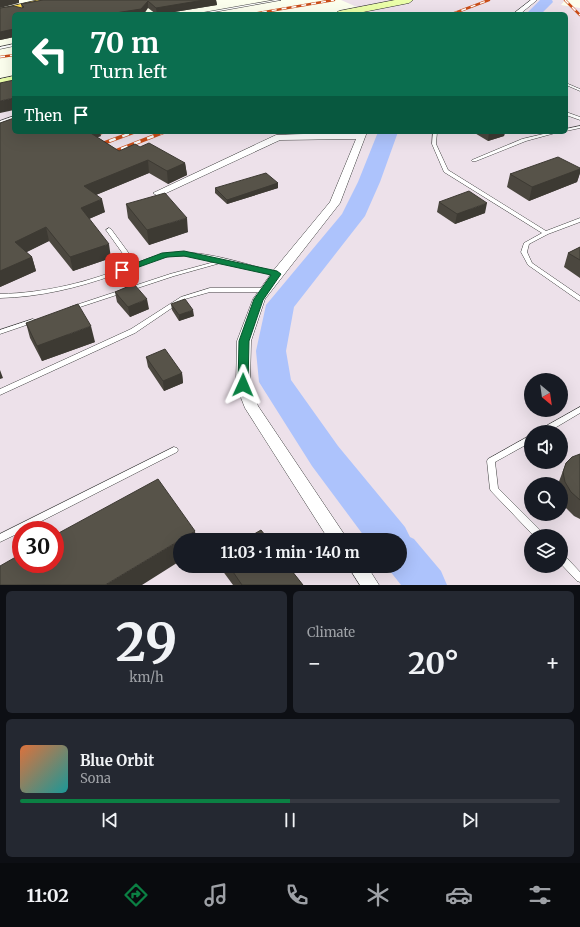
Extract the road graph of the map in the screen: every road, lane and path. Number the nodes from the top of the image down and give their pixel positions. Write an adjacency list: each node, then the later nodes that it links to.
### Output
1 (34, 0): 7 (highway)
2 (53, 0): 9 (highway)
3 (260, 0): 8 (lane)
4 (280, 0): 8 (lane)
5 (409, 0): 11 (main road)
6 (534, 0): 12 (street)
7 (0, 6)
8 (238, 7): 10 (lane)
9 (0, 12)
10 (209, 12)
11 (349, 12)
12 (519, 12)
13 (12, 45): 14 (lane)
14 (0, 48)
15 (12, 79): 16 (main road)
16 (0, 82)
17 (568, 85): 18 (lane)
18 (580, 90)
19 (568, 114): 21 (lane)
20 (12, 118): 22 (lane)
21 (580, 119)
22 (0, 122)
23 (580, 126): 24 (lane)
24 (568, 129)
25 (362, 134): 29 (street); 35 (street)
26 (435, 134): 32 (lane)
27 (549, 134): 28 (lane)
28 (474, 160)
29 (158, 193)
30 (580, 220): 32 (lane)
31 (109, 230): 34 (lane)
32 (546, 233): 38 (lane)
33 (222, 262): 34 (lane); 35 (lane); 39 (lane)
34 (135, 266): 37 (lane)
35 (277, 274): 36 (street)
36 (265, 290): 42 (lane); 48 (street)
37 (0, 296)
38 (580, 299)
39 (67, 310)
40 (38, 320): 41 (lane)
41 (0, 332)
42 (0, 392)
43 (580, 410): 44 (lane)
44 (554, 425)
45 (524, 442): 47 (lane)
46 (174, 450): 49 (lane)
47 (533, 529)
48 (334, 533)
49 (0, 538)
50 (568, 565): 52 (lane)
51 (362, 573): 53 (street)
52 (580, 578)
53 (370, 585)

